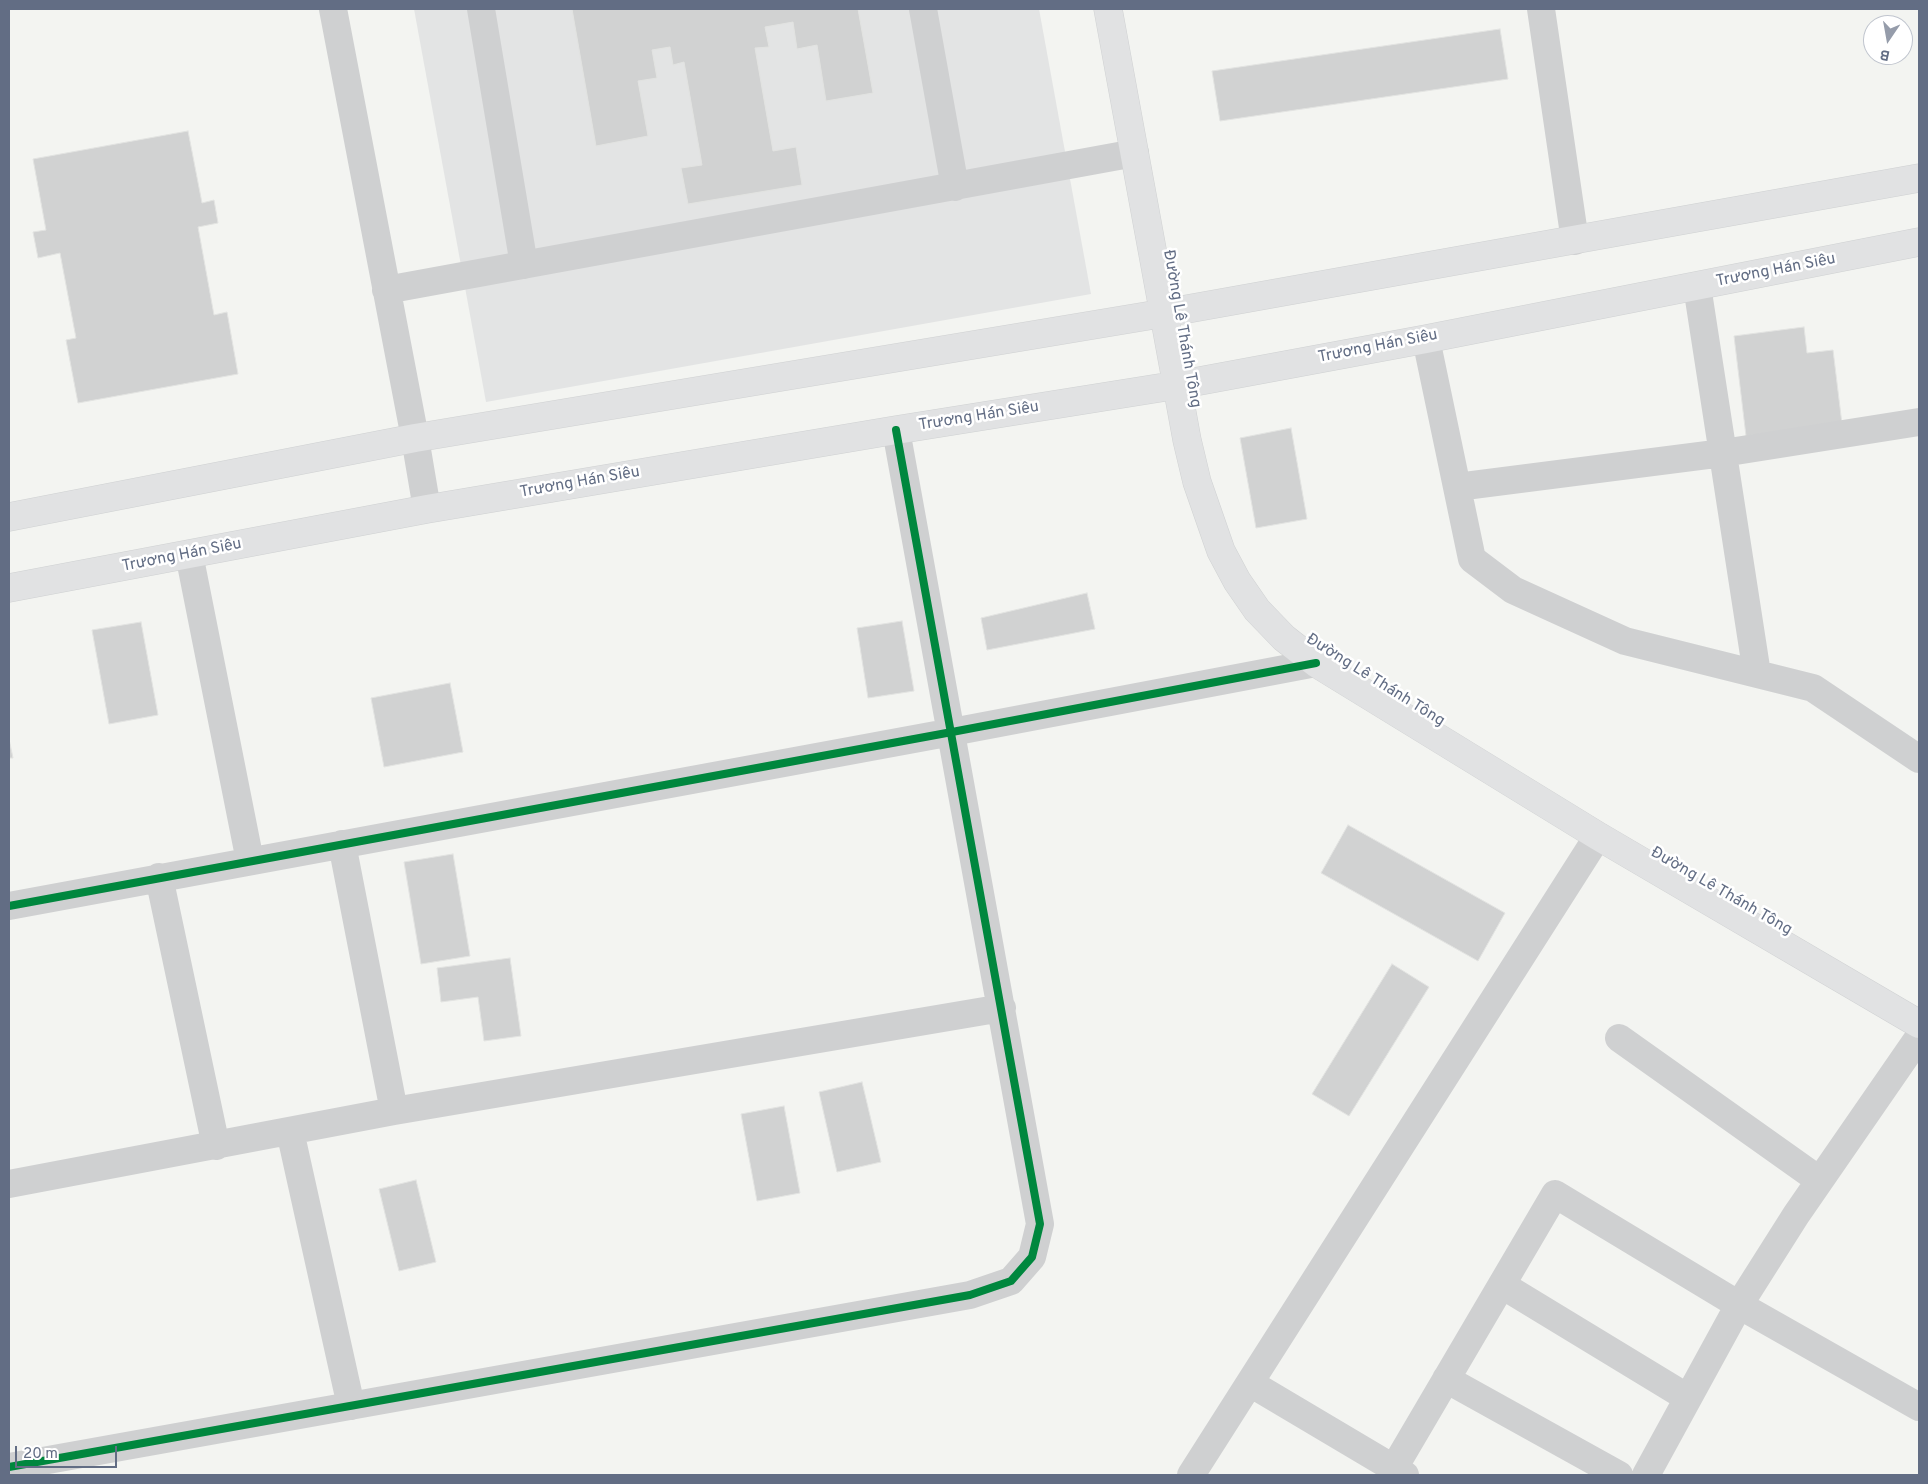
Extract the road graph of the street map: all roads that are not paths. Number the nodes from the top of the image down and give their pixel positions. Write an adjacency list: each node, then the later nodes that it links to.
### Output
1 (333, 9): 13 (street)
2 (481, 9): 11 (street)
3 (923, 9): 8 (street)
4 (1108, 9): 6 (main road, Đường Lê Thánh Tông)
5 (1541, 9): 9 (street)
6 (1135, 154): 8 (street); 14 (main road, Đường Lê Thánh Tông)
7 (1919, 178): 9 (main road)
8 (955, 187): 11 (street)
9 (1575, 241): 14 (main road)
10 (1919, 242): 12 (main road, Trương Hán Siêu)
11 (524, 265): 13 (street)
12 (1697, 286): 15 (main road, Trương Hán Siêu); 20 (street)
13 (386, 290): 19 (street)
14 (1165, 313): 16 (main road, Đường Lê Thánh Tông); 19 (main road)
15 (1426, 339): 16 (main road, Trương Hán Siêu); 21 (street)
16 (1178, 385): 18 (main road, Trương Hán Siêu); 26 (main road, Đường Lê Thánh Tông)
17 (1919, 422): 20 (street)
18 (896, 430): 22 (main road, Trương Hán Siêu); 28 (street)
19 (415, 438): 22 (street); 23 (main road)
20 (1723, 453): 21 (street); 27 (street)
21 (1457, 487): 27 (street)
22 (427, 509): 24 (main road, Trương Hán Siêu)
23 (9, 517)
24 (189, 554): 25 (main road, Trương Hán Siêu); 32 (street)
25 (9, 588)
26 (1316, 663): 28 (street); 30 (main road, Đường Lê Thánh Tông)
27 (1757, 674): 29 (street)
28 (952, 732): 31 (street); 35 (street)
29 (1919, 759)
30 (1598, 836): 36 (main road, Đường Lê Thánh Tông); 47 (street)
31 (342, 844): 32 (street); 39 (street)
32 (250, 861): 33 (street)
33 (159, 878): 34 (street); 41 (street)
34 (9, 906)
35 (1002, 1008): 39 (street); 49 (street)
36 (1919, 1024)
37 (1919, 1036): 42 (street)
38 (1619, 1038): 42 (street)
39 (394, 1111): 40 (street)
40 (290, 1132): 41 (street); 49 (street)
41 (216, 1146): 43 (street)
42 (1819, 1180): 45 (street)
43 (9, 1184)
44 (1502, 1285): 45 (street); 46 (street); 48 (street)
45 (1739, 1305): 48 (street); 50 (street)
46 (1446, 1379): 52 (street); 54 (street)
47 (1250, 1383): 52 (street); 53 (street)
48 (1688, 1398): 55 (street)
49 (351, 1406): 51 (street)
50 (1919, 1407)
51 (9, 1467)
52 (1400, 1472)
53 (1191, 1475)
54 (1618, 1475)
55 (1646, 1475)

